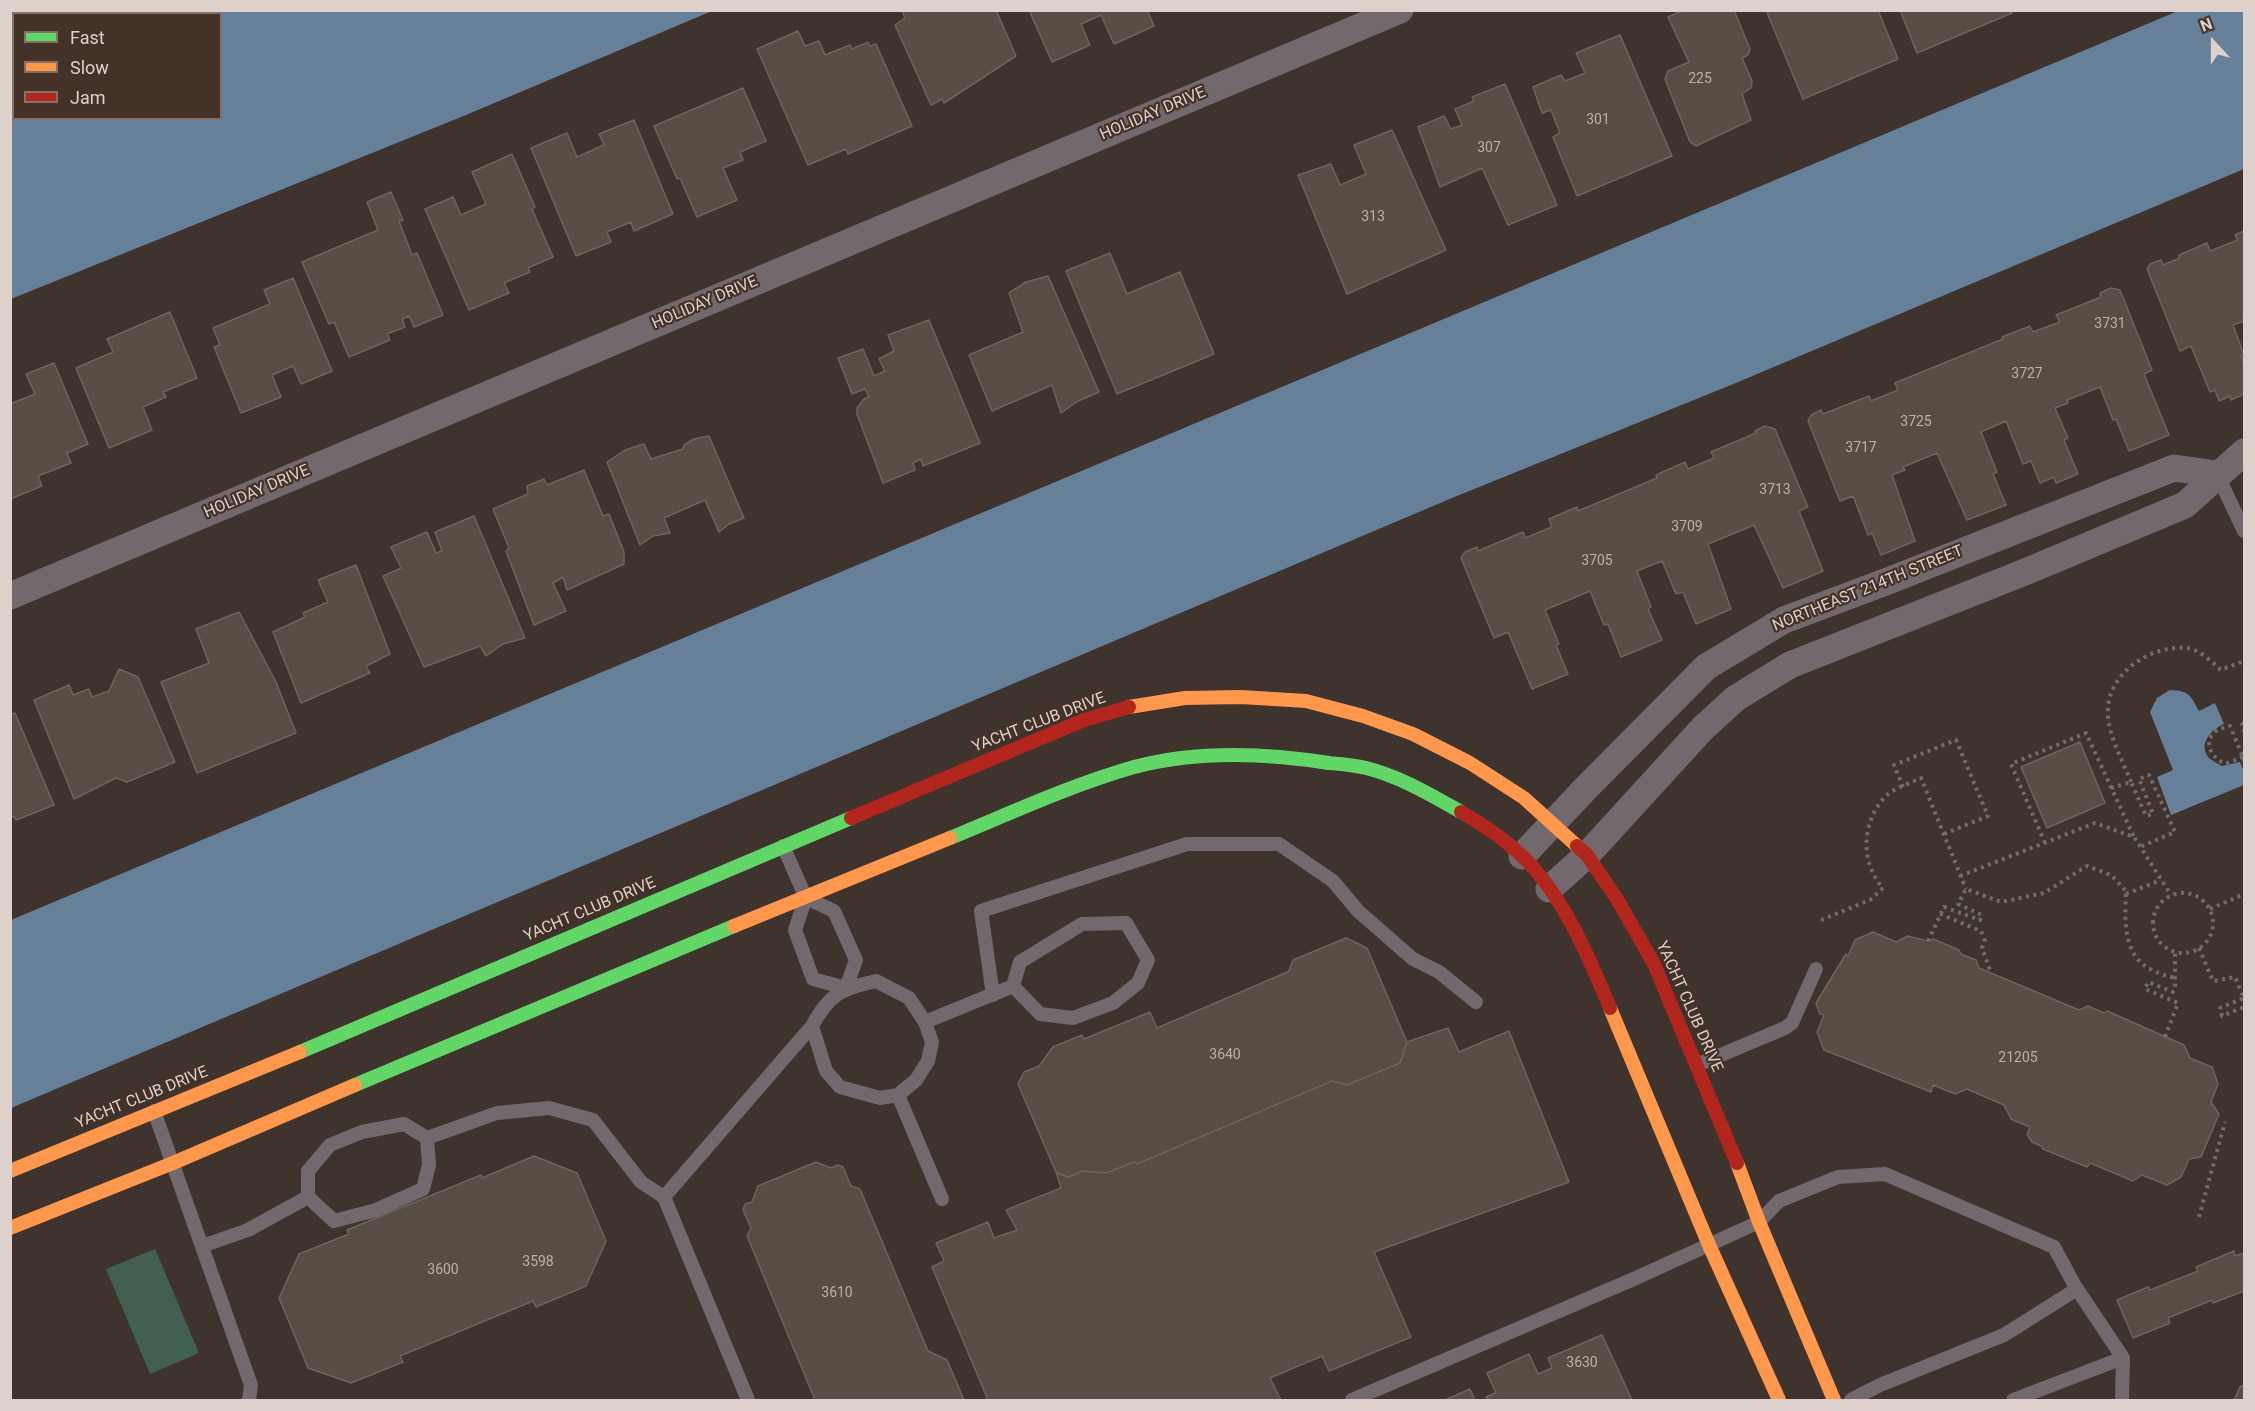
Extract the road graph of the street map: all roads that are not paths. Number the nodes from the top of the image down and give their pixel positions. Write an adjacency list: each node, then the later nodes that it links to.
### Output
1 (1400, 10): 5 (street, HOLIDAY DRIVE)
2 (2244, 452): 3 (street)
3 (2217, 474): 4 (lane); 6 (street, NORTHEAST 214TH STREET); 7 (street)
4 (2244, 531)
5 (10, 596)
6 (1706, 667): 7 (street); 8 (street, NORTHEAST 214TH STREET)
7 (1736, 698): 10 (street)
8 (1552, 824): 9 (street, YACHT CLUB DRIVE); 10 (street, YACHT CLUB DRIVE); 11 (street, NORTHEAST 214TH STREET)
9 (783, 846): 13 (lane); 23 (street, YACHT CLUB DRIVE)
10 (1587, 855): 12 (street); 21 (street, YACHT CLUB DRIVE)
11 (1522, 856): 12 (street); 13 (street)
12 (1549, 889): 32 (street)
13 (806, 898): 16 (lane); 16 (lane); 25 (street)
14 (1816, 969): 21 (lane)
15 (1013, 986): 15 (lane); 17 (lane)
16 (846, 988): 19 (lane); 20 (lane)
17 (993, 995): 18 (lane); 19 (lane)
18 (1476, 1002)
19 (925, 1022): 22 (lane)
20 (812, 1026): 22 (lane); 28 (lane)
21 (1697, 1065): 30 (street, YACHT CLUB DRIVE)
22 (898, 1095): 29 (lane)
23 (154, 1111): 25 (lane); 26 (street, YACHT CLUB DRIVE)
24 (427, 1138): 27 (lane); 27 (lane); 28 (lane)
25 (173, 1163): 31 (street); 33 (lane)
26 (10, 1171)
27 (308, 1197): 33 (lane)
28 (664, 1197): 37 (lane)
29 (942, 1199)
30 (1759, 1222): 32 (lane); 34 (lane); 40 (street, YACHT CLUB DRIVE)
31 (10, 1228)
32 (1709, 1245): 38 (lane); 39 (street)
33 (202, 1246): 36 (lane)
34 (2078, 1289): 35 (lane); 41 (lane)
35 (2123, 1358): 42 (lane); 43 (lane)
36 (249, 1401)
37 (748, 1401)
38 (1352, 1401)
39 (1779, 1401)
40 (1834, 1401)
41 (1851, 1401)
42 (2013, 1401)
43 (2122, 1401)

